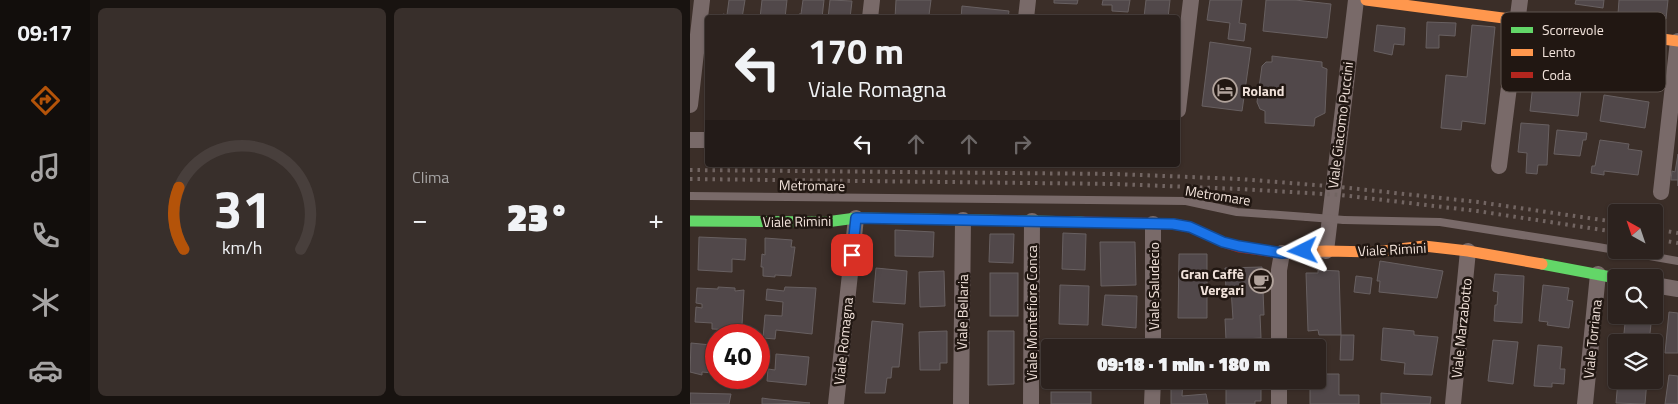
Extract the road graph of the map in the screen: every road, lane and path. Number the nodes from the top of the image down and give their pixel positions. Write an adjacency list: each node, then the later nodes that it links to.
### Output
1 (702, 0): 13 (street)
2 (872, 0): 7 (street)
3 (1028, 0): 8 (street)
4 (1191, 0): 12 (street)
5 (1356, 0): 24 (street, Viale Giacomo Puccini)
6 (1366, 0): 9 (street)
7 (870, 15)
8 (1026, 15)
9 (1501, 18)
10 (1678, 41): 17 (street)
11 (1508, 92): 16 (street)
12 (1180, 93)
13 (690, 105)
14 (690, 140): 15 (street)
15 (705, 140)
16 (1499, 166)
17 (1661, 192)
18 (690, 196): 27 (lane, Metromare, bridge)
19 (856, 218): 20 (street, Viale Rimini); 21 (street, Viale Rimini); 36 (street, Viale Romagna)
20 (963, 220): 22 (street, Viale Rimini); 37 (street, Viale Bellaria)
21 (690, 221)
22 (1032, 221): 23 (street, Viale Rimini); 38 (street, Viale Montefiore Conca)
23 (1153, 224): 26 (street, Viale Rimini); 32 (street, Viale Saludecio)
24 (1326, 251): 25 (street, Viale Rimini); 26 (street, Viale Rimini)
25 (1468, 252): 28 (street, Viale Rimini); 41 (street, Viale Marzabotto)
26 (1282, 253): 33 (street)
27 (1678, 261)
28 (1598, 274): 29 (street, Viale Rimini); 42 (street, Viale Torriana)
29 (1608, 276)
30 (1663, 286): 31 (street)
31 (1678, 289)
32 (1153, 339)
33 (1279, 339)
34 (1152, 389): 39 (street)
35 (1279, 389): 40 (street)
36 (836, 404)
37 (961, 404)
38 (1031, 404)
39 (1152, 404)
40 (1279, 404)
41 (1453, 404)
42 (1586, 404)

